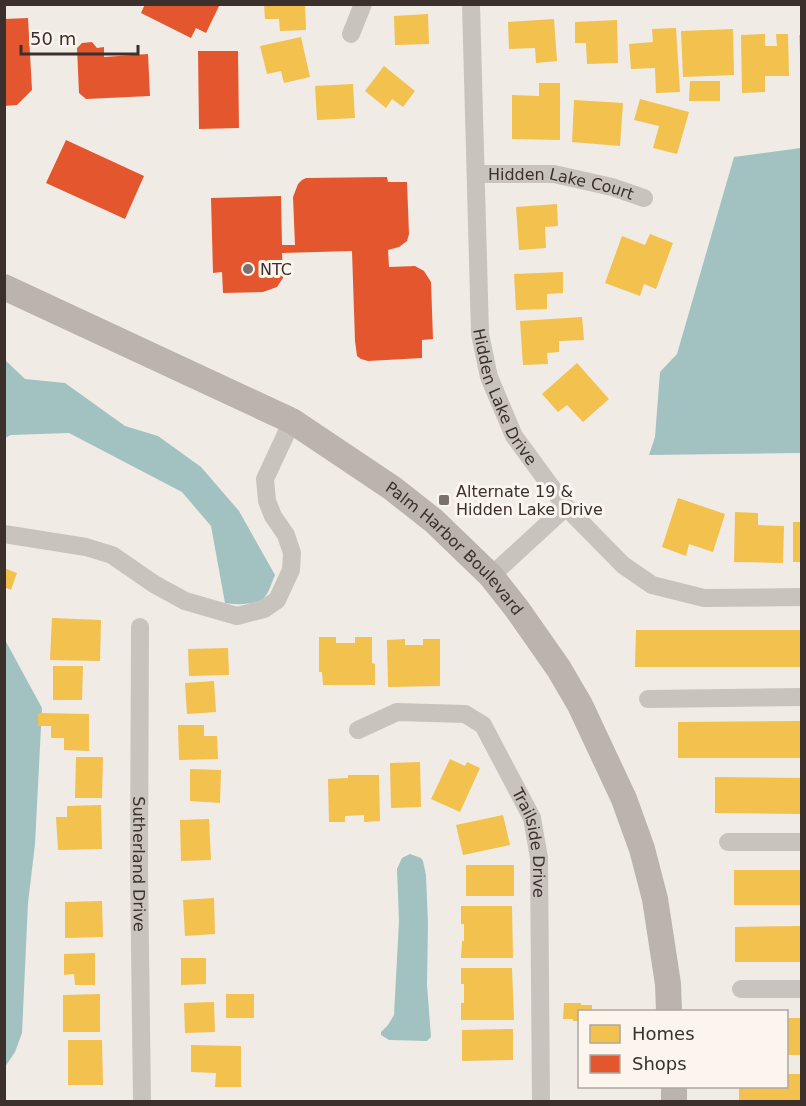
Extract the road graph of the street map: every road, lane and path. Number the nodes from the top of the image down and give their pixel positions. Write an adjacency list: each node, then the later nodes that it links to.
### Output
1 (363, 4): 3 (street)
2 (471, 4): 4 (street, Hidden Lake Drive)
3 (351, 34)
4 (476, 174): 5 (street, Hidden Lake Court); 8 (street, Hidden Lake Drive)
5 (644, 198)
6 (4, 287): 7 (main road, Palm Harbor Boulevard)
7 (292, 421): 9 (street); 10 (main road, Palm Harbor Boulevard)
8 (566, 507): 10 (street); 11 (street, Hidden Lake Drive)
9 (4, 534)
10 (491, 576): 20 (main road, Palm Harbor Boulevard)
11 (801, 597)
12 (140, 627): 21 (street, Sutherland Drive)
13 (801, 697): 14 (street)
14 (648, 699)
15 (358, 730): 22 (street, Trailside Drive)
16 (728, 842): 17 (street)
17 (801, 842)
18 (741, 988): 19 (street)
19 (801, 989)
20 (669, 1010)
21 (142, 1101)
22 (541, 1101)

